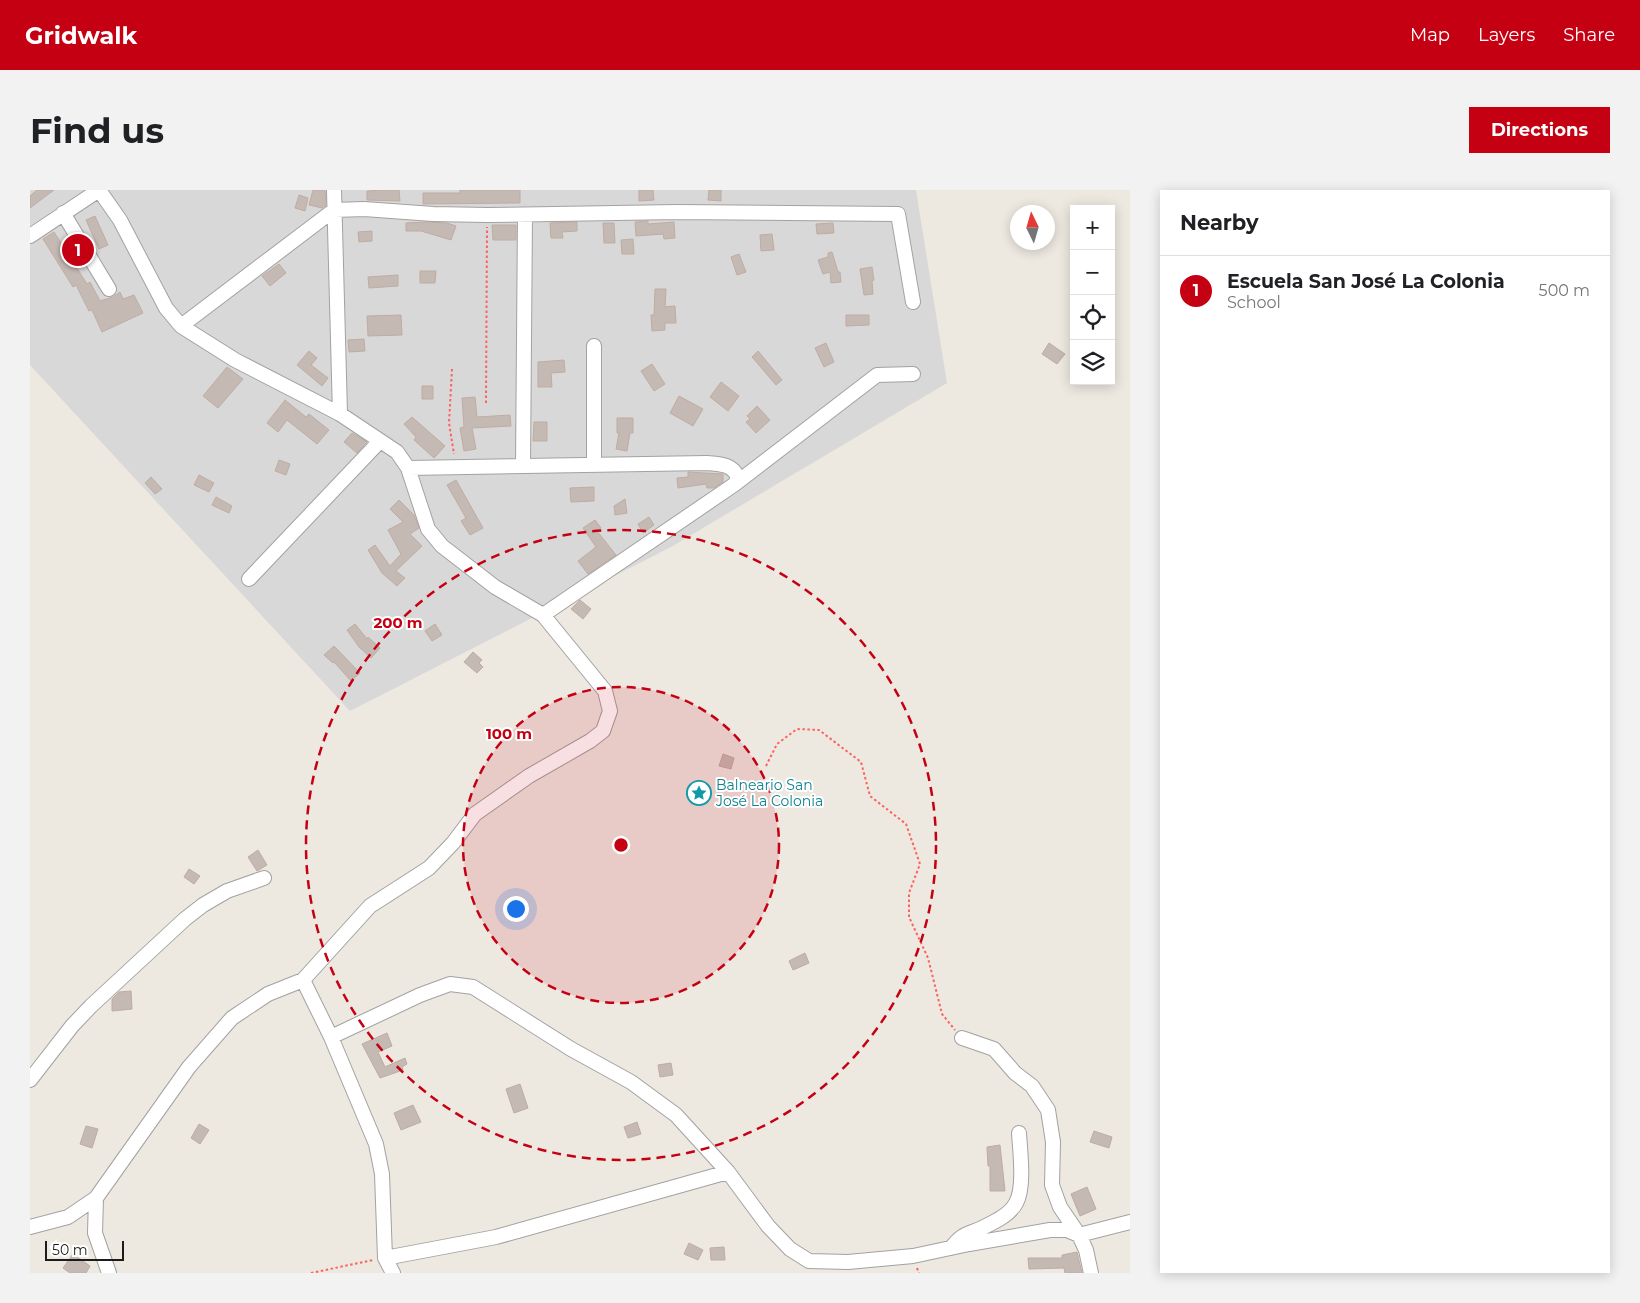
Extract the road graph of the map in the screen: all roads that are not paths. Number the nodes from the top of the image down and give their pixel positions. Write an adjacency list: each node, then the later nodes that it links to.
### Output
1 (99, 190): 4 (street); 9 (street)
2 (334, 190): 3 (street)
3 (334, 210): 5 (street); 9 (street); 12 (street)
4 (63, 213): 6 (street); 7 (street)
5 (525, 215): 8 (street); 14 (street)
6 (30, 236)
7 (109, 290)
8 (913, 302)
9 (181, 326): 12 (street)
10 (594, 346): 15 (street)
11 (913, 374): 17 (street)
12 (340, 414): 13 (street)
13 (380, 441): 16 (street); 18 (street)
14 (523, 465): 15 (street); 16 (street)
15 (594, 465): 17 (street)
16 (408, 468): 19 (street)
17 (735, 484): 19 (street)
18 (249, 579)
19 (543, 615): 21 (street)
20 (264, 878): 24 (street)
21 (303, 980): 22 (street); 27 (street)
22 (331, 1037): 26 (street); 32 (street)
23 (962, 1038): 30 (street)
24 (30, 1080)
25 (1019, 1133): 31 (street)
26 (728, 1172): 31 (street); 32 (street)
27 (96, 1198): 29 (street); 33 (street)
28 (1130, 1222): 30 (street)
29 (30, 1227)
30 (1079, 1235): 31 (street); 35 (street)
31 (950, 1248)
32 (385, 1258): 34 (street)
33 (109, 1273)
34 (393, 1273)
35 (1091, 1273)

